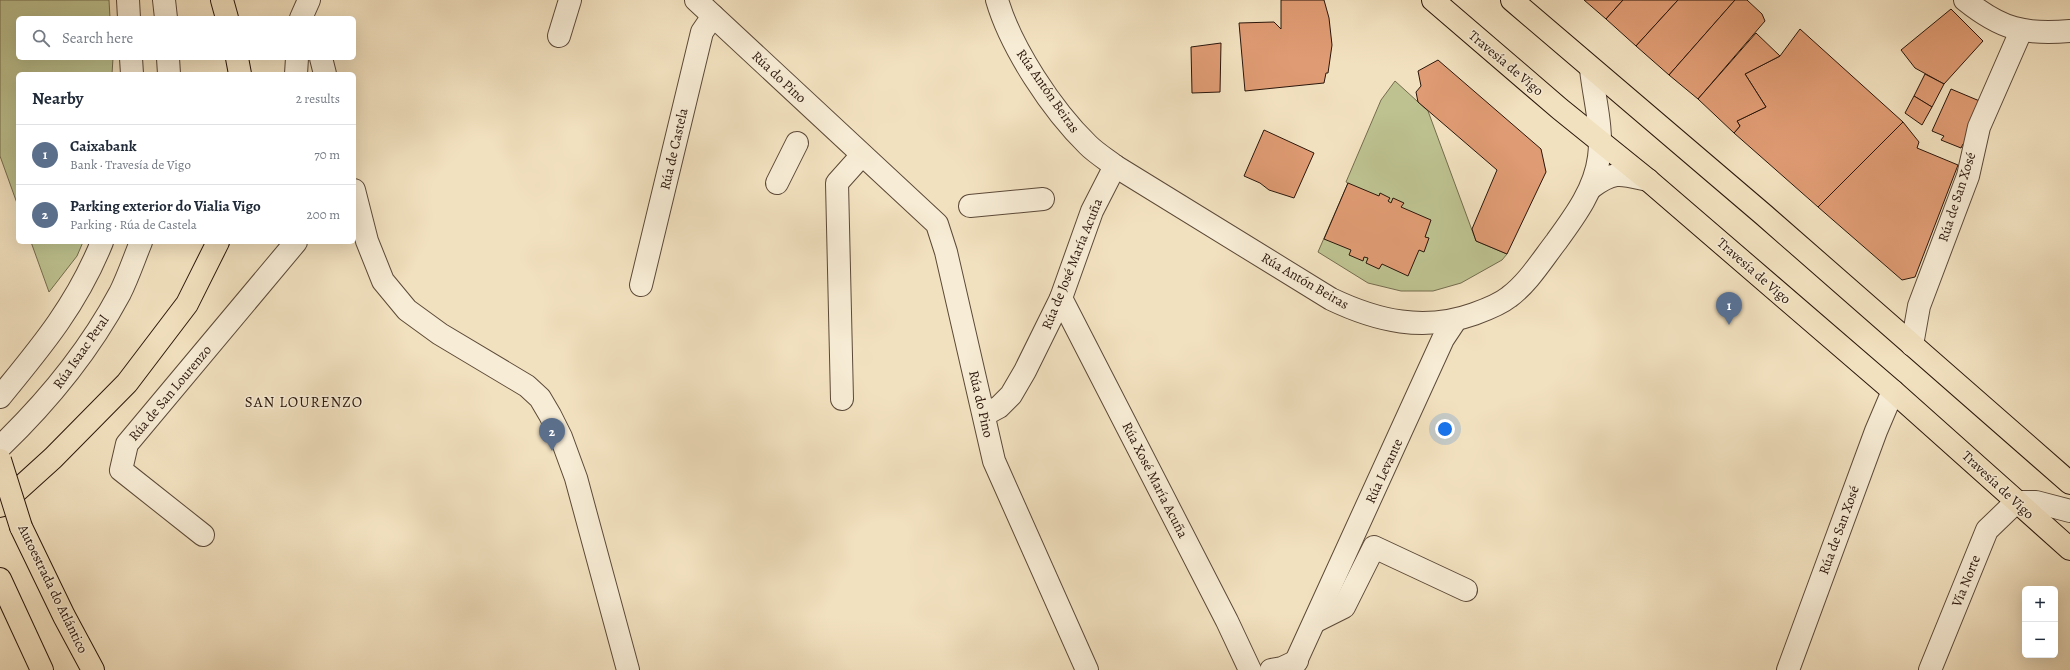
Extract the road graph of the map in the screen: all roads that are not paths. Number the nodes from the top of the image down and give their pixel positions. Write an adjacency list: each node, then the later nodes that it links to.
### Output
1 (128, 0): 11 (street)
2 (164, 0): 12 (street)
3 (222, 0): 13 (main road)
4 (309, 0): 14 (street)
5 (570, 0): 18 (street)
6 (696, 0): 15 (street, Rúa do Pino)
7 (997, 0): 33 (street, Rúa Antón Beiras)
8 (1433, 0): 30 (main road, Travesía de Vigo)
9 (1512, 0): 24 (main road)
10 (1965, 0): 17 (street)
11 (129, 16)
12 (166, 16)
13 (226, 16)
14 (302, 16)
15 (713, 16): 32 (street, Rúa do Pino); 44 (street, Rúa de Castela)
16 (2070, 30): 17 (street)
17 (2021, 31): 47 (street, Rúa de San Xosé)
18 (558, 36)
19 (131, 60): 25 (street)
20 (168, 60): 26 (street)
21 (237, 60): 27 (main road)
22 (297, 60): 28 (street)
23 (321, 60): 29 (street)
24 (1591, 69): 30 (street, Rúa Antón Beiras); 47 (main road)
25 (132, 72)
26 (168, 72)
27 (240, 72)
28 (296, 72)
29 (324, 72)
30 (1600, 142): 34 (main road, Travesía de Vigo); 36 (street, Rúa Antón Beiras)
31 (797, 143): 35 (street)
32 (862, 155): 50 (street); 51 (street, Rúa do Pino)
33 (1114, 166): 45 (street, Rúa de José María Acuña); 46 (street, Rúa Antón Beiras)
34 (1648, 180): 36 (street); 48 (main road, Travesía de Vigo)
35 (777, 183)
36 (1592, 187): 46 (street, Rúa Antón Beiras)
37 (356, 198): 69 (street)
38 (1043, 199): 39 (street)
39 (970, 206)
40 (101, 244): 49 (street)
41 (140, 244): 52 (street, Rúa Isaac Peral)
42 (217, 244): 56 (main road)
43 (294, 244): 58 (street, Rúa de San Lourenzo)
44 (641, 285)
45 (1061, 298): 51 (street, Rúa de José María Acuña); 65 (street, Rúa Xosé María Acuña)
46 (1454, 321): 63 (street, Rúa Levante)
47 (1912, 345): 54 (main road)
48 (1893, 391): 55 (main road, Travesía de Vigo); 72 (street, Rúa de San Xosé)
49 (0, 397)
50 (842, 399)
51 (984, 415): 70 (street, Rúa do Pino)
52 (0, 447)
53 (0, 460): 62 (main road, Autoestrada do Atlántico, bridge)
54 (2070, 483)
55 (2016, 502): 57 (street); 59 (main road, Travesía de Vigo); 73 (street, Vía Norte)
56 (0, 506)
57 (2070, 511)
58 (203, 536)
59 (2070, 549)
60 (0, 579): 66 (main road)
61 (1466, 590): 63 (street)
62 (64, 616): 67 (main road, Autoestrada do Atlántico); 68 (main road)
63 (1316, 621): 64 (street, Rúa Levante)
64 (1295, 665): 71 (street)
65 (1254, 668)
66 (42, 670)
67 (93, 670)
68 (110, 670)
69 (628, 670)
70 (1087, 670)
71 (1270, 670)
72 (1788, 670)
73 (1930, 670)

